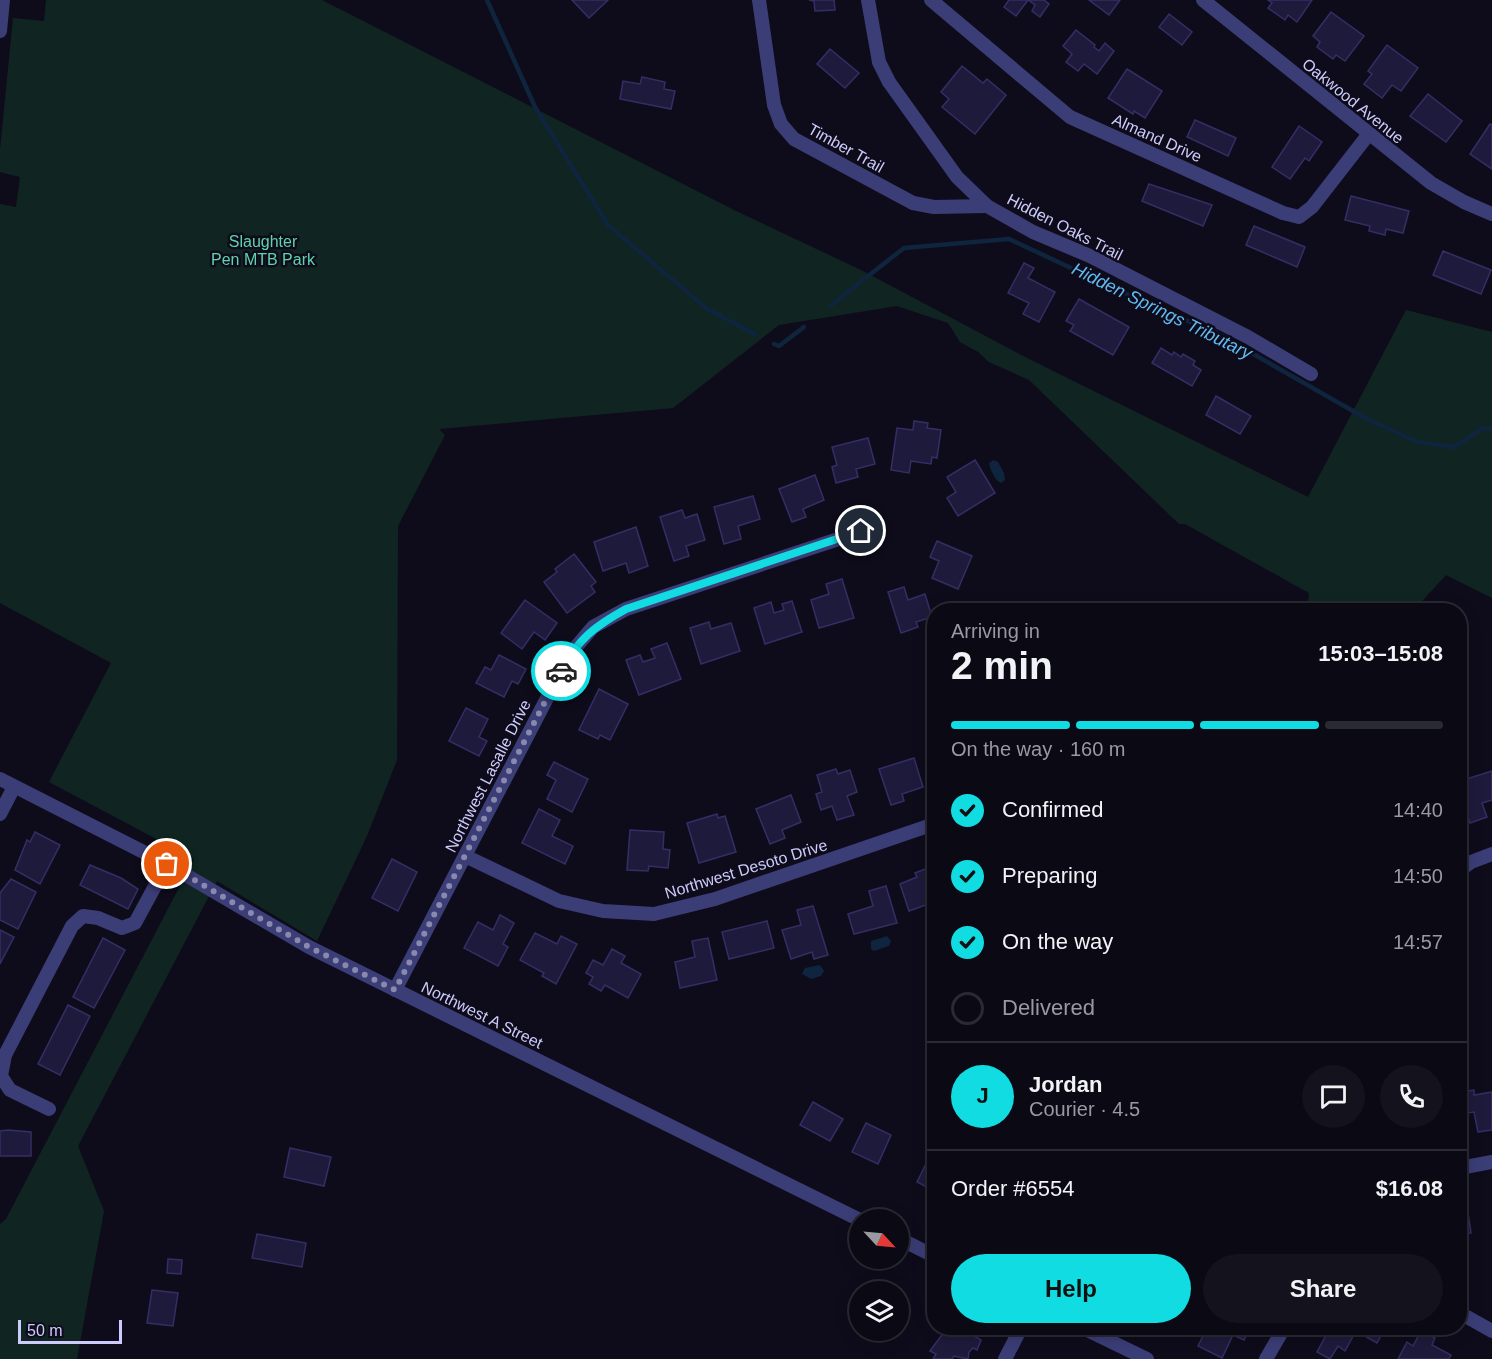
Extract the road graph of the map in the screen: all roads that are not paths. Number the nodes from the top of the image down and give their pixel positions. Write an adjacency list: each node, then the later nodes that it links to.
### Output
1 (3, 0): 6 (street)
2 (759, 0): 8 (street, Timber Trail)
3 (868, 0): 8 (street, Hidden Oaks Trail)
4 (931, 0): 7 (street, Almand Drive)
5 (1203, 0): 7 (street, Oakwood Avenue)
6 (0, 31)
7 (1368, 135): 9 (street, Oakwood Avenue)
8 (987, 206): 10 (street, Hidden Oaks Trail)
9 (1492, 213)
10 (1311, 374)
11 (878, 526): 17 (street, Northwest Lasalle Drive)
12 (0, 779): 13 (street, Northwest A Street)
13 (14, 787): 14 (street); 18 (street, Northwest A Street)
14 (0, 814)
15 (927, 826): 17 (street, Northwest Desoto Drive)
16 (1492, 854): 19 (street)
17 (465, 856): 20 (street, Northwest Lasalle Drive)
18 (167, 864): 20 (street, Northwest A Street); 21 (street)
19 (1467, 865)
20 (395, 990): 24 (street, Northwest A Street)
21 (49, 1109)
22 (1492, 1162): 23 (street)
23 (1467, 1167)
24 (849, 1215)
25 (909, 1244): 26 (street)
26 (927, 1252)
27 (1467, 1317): 28 (street)
28 (1492, 1331)
29 (1017, 1335): 32 (street)
30 (1097, 1335): 33 (street)
31 (1280, 1335): 34 (street)
32 (1005, 1359)
33 (1147, 1359)
34 (1266, 1359)

